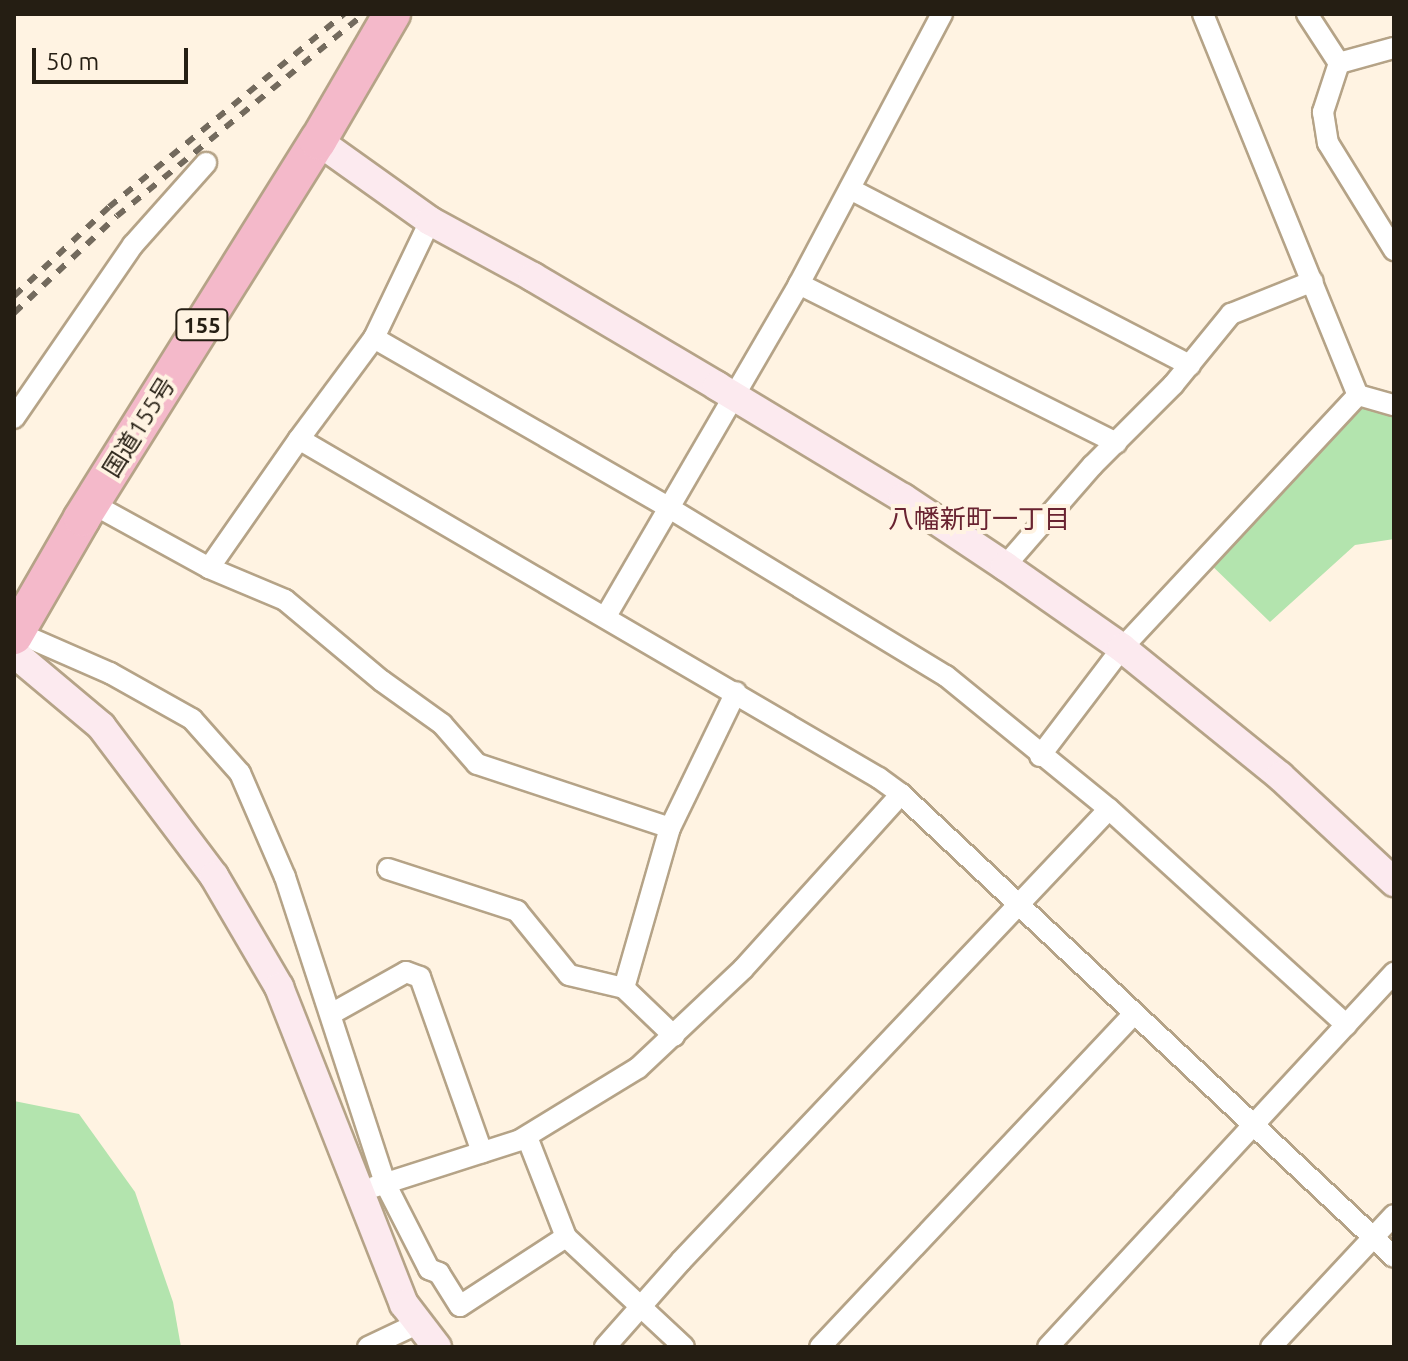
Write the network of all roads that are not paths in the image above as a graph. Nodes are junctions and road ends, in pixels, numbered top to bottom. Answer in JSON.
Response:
{"nodes":[{"id":1,"x":392,"y":14,"type":"edge"},
{"id":2,"x":942,"y":14,"type":"edge"},
{"id":3,"x":1203,"y":14,"type":"edge"},
{"id":4,"x":1307,"y":14,"type":"edge"},
{"id":5,"x":1394,"y":48,"type":"edge"},
{"id":6,"x":1339,"y":63,"type":"junction"},
{"id":7,"x":318,"y":141,"type":"junction"},
{"id":8,"x":206,"y":163,"type":"dead end"},
{"id":9,"x":850,"y":189,"type":"junction"},
{"id":10,"x":430,"y":221,"type":"junction"},
{"id":11,"x":1394,"y":250,"type":"edge"},
{"id":12,"x":1313,"y":281,"type":"junction"},
{"id":13,"x":799,"y":284,"type":"junction"},
{"id":14,"x":374,"y":338,"type":"junction"},
{"id":15,"x":1190,"y":365,"type":"junction"},
{"id":16,"x":1358,"y":395,"type":"junction"},
{"id":17,"x":733,"y":397,"type":"junction"},
{"id":18,"x":1394,"y":405,"type":"edge"},
{"id":19,"x":14,"y":418,"type":"edge"},
{"id":20,"x":299,"y":439,"type":"junction"},
{"id":21,"x":1116,"y":443,"type":"junction"},
{"id":22,"x":91,"y":503,"type":"junction"},
{"id":23,"x":671,"y":509,"type":"junction"},
{"id":24,"x":1005,"y":566,"type":"junction"},
{"id":25,"x":209,"y":568,"type":"junction"},
{"id":26,"x":606,"y":616,"type":"junction"},
{"id":27,"x":15,"y":641,"type":"edge"},
{"id":28,"x":1122,"y":648,"type":"junction"},
{"id":29,"x":736,"y":692,"type":"junction"},
{"id":30,"x":1040,"y":756,"type":"junction"},
{"id":31,"x":901,"y":794,"type":"junction"},
{"id":32,"x":1109,"y":809,"type":"junction"},
{"id":33,"x":670,"y":828,"type":"junction"},
{"id":34,"x":388,"y":869,"type":"dead end"},
{"id":35,"x":1394,"y":882,"type":"edge"},
{"id":36,"x":1017,"y":907,"type":"junction"},
{"id":37,"x":1394,"y":973,"type":"edge"},
{"id":38,"x":624,"y":988,"type":"junction"},
{"id":39,"x":331,"y":1014,"type":"junction"},
{"id":40,"x":1134,"y":1014,"type":"junction"},
{"id":41,"x":1346,"y":1025,"type":"junction"},
{"id":42,"x":674,"y":1036,"type":"junction"},
{"id":43,"x":1254,"y":1127,"type":"junction"},
{"id":44,"x":527,"y":1137,"type":"junction"},
{"id":45,"x":482,"y":1152,"type":"junction"},
{"id":46,"x":373,"y":1187,"type":"junction"},
{"id":47,"x":1394,"y":1215,"type":"edge"},
{"id":48,"x":566,"y":1237,"type":"junction"},
{"id":49,"x":1373,"y":1238,"type":"junction"},
{"id":50,"x":1394,"y":1257,"type":"edge"},
{"id":51,"x":642,"y":1307,"type":"junction"},
{"id":52,"x":419,"y":1323,"type":"junction"},
{"id":53,"x":368,"y":1347,"type":"edge"},
{"id":54,"x":437,"y":1347,"type":"edge"},
{"id":55,"x":605,"y":1347,"type":"edge"},
{"id":56,"x":684,"y":1347,"type":"edge"},
{"id":57,"x":820,"y":1347,"type":"edge"},
{"id":58,"x":1048,"y":1347,"type":"edge"},
{"id":59,"x":1271,"y":1347,"type":"edge"}],
"edges":[{"from":1,"to":7,"type":"highway","name":"国道155号","number":"155"},
{"from":2,"to":9,"type":"street"},
{"from":3,"to":12,"type":"street"},
{"from":4,"to":6,"type":"street"},
{"from":5,"to":6,"type":"street"},
{"from":6,"to":11,"type":"street"},
{"from":7,"to":10,"type":"street"},
{"from":7,"to":22,"type":"highway","name":"国道155号","number":"155"},
{"from":8,"to":19,"type":"street"},
{"from":9,"to":13,"type":"street"},
{"from":9,"to":15,"type":"street"},
{"from":10,"to":14,"type":"street"},
{"from":10,"to":17,"type":"street"},
{"from":12,"to":15,"type":"street"},
{"from":12,"to":16,"type":"street"},
{"from":13,"to":17,"type":"street"},
{"from":13,"to":21,"type":"street"},
{"from":14,"to":20,"type":"street"},
{"from":14,"to":23,"type":"street"},
{"from":15,"to":21,"type":"street"},
{"from":16,"to":18,"type":"street"},
{"from":16,"to":28,"type":"street"},
{"from":17,"to":23,"type":"street"},
{"from":17,"to":24,"type":"street"},
{"from":20,"to":25,"type":"street"},
{"from":20,"to":26,"type":"street"},
{"from":21,"to":24,"type":"street"},
{"from":22,"to":25,"type":"street"},
{"from":22,"to":27,"type":"highway","name":"国道155号","number":"155"},
{"from":23,"to":26,"type":"street"},
{"from":23,"to":30,"type":"street"},
{"from":24,"to":28,"type":"street"},
{"from":25,"to":33,"type":"street"},
{"from":26,"to":29,"type":"street"},
{"from":27,"to":39,"type":"street"},
{"from":27,"to":46,"type":"street"},
{"from":28,"to":30,"type":"street"},
{"from":28,"to":35,"type":"street"},
{"from":29,"to":31,"type":"street"},
{"from":29,"to":33,"type":"street"},
{"from":30,"to":32,"type":"street"},
{"from":31,"to":36,"type":"street"},
{"from":31,"to":42,"type":"street"},
{"from":32,"to":36,"type":"street"},
{"from":32,"to":41,"type":"street"},
{"from":33,"to":38,"type":"street"},
{"from":34,"to":38,"type":"street"},
{"from":36,"to":40,"type":"street"},
{"from":36,"to":51,"type":"street"},
{"from":37,"to":41,"type":"street"},
{"from":38,"to":42,"type":"street"},
{"from":39,"to":45,"type":"street"},
{"from":39,"to":46,"type":"street"},
{"from":40,"to":43,"type":"street"},
{"from":40,"to":57,"type":"street"},
{"from":41,"to":43,"type":"street"},
{"from":42,"to":44,"type":"street"},
{"from":43,"to":49,"type":"street"},
{"from":43,"to":58,"type":"street"},
{"from":44,"to":45,"type":"street"},
{"from":44,"to":48,"type":"street"},
{"from":45,"to":46,"type":"street"},
{"from":46,"to":48,"type":"street"},
{"from":46,"to":52,"type":"street"},
{"from":47,"to":49,"type":"street"},
{"from":48,"to":51,"type":"street"},
{"from":49,"to":50,"type":"street"},
{"from":49,"to":59,"type":"street"},
{"from":51,"to":55,"type":"street"},
{"from":51,"to":56,"type":"street"},
{"from":52,"to":53,"type":"street"},
{"from":52,"to":54,"type":"street"}]}
